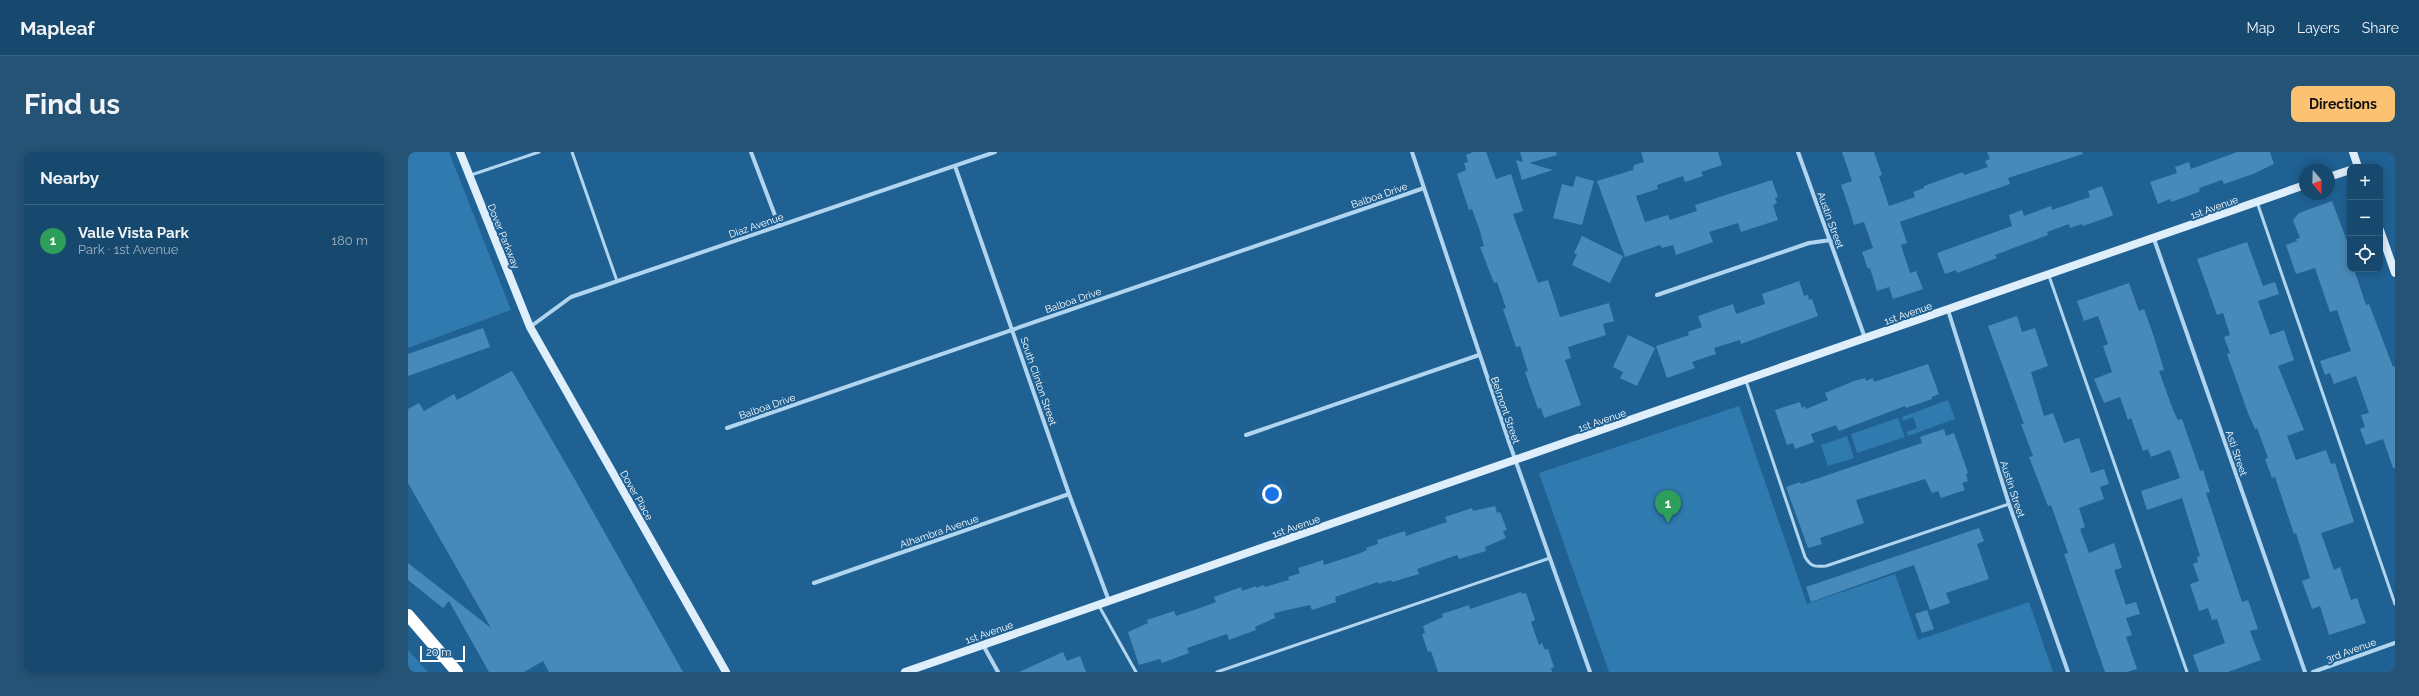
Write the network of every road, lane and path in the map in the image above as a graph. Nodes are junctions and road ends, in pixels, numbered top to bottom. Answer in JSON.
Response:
{"nodes":[{"id":1,"x":460,"y":152,"type":"edge"},
{"id":2,"x":539,"y":152,"type":"edge"},
{"id":3,"x":572,"y":152,"type":"edge"},
{"id":4,"x":751,"y":152,"type":"edge"},
{"id":5,"x":995,"y":152,"type":"edge"},
{"id":6,"x":1412,"y":152,"type":"edge"},
{"id":7,"x":1798,"y":152,"type":"edge"},
{"id":8,"x":2353,"y":152,"type":"edge"},
{"id":9,"x":2357,"y":164,"type":"edge"},
{"id":10,"x":955,"y":166,"type":"junction"},
{"id":11,"x":2347,"y":171,"type":"edge"},
{"id":12,"x":2335,"y":175,"type":"edge"},
{"id":13,"x":470,"y":176,"type":"junction"},
{"id":14,"x":2299,"y":187,"type":"edge"},
{"id":15,"x":1424,"y":188,"type":"junction"},
{"id":16,"x":2257,"y":202,"type":"junction"},
{"id":17,"x":779,"y":226,"type":"junction"},
{"id":18,"x":2382,"y":236,"type":"edge"},
{"id":19,"x":2154,"y":239,"type":"junction"},
{"id":20,"x":1830,"y":240,"type":"junction"},
{"id":21,"x":2395,"y":273,"type":"edge"},
{"id":22,"x":2049,"y":276,"type":"junction"},
{"id":23,"x":617,"y":281,"type":"junction"},
{"id":24,"x":1657,"y":294,"type":"dead end"},
{"id":25,"x":1948,"y":310,"type":"junction"},
{"id":26,"x":530,"y":327,"type":"junction"},
{"id":27,"x":1012,"y":329,"type":"junction"},
{"id":28,"x":1865,"y":338,"type":"junction"},
{"id":29,"x":1479,"y":355,"type":"junction"},
{"id":30,"x":1746,"y":380,"type":"junction"},
{"id":31,"x":727,"y":428,"type":"dead end"},
{"id":32,"x":1246,"y":435,"type":"dead end"},
{"id":33,"x":1515,"y":461,"type":"junction"},
{"id":34,"x":1069,"y":494,"type":"junction"},
{"id":35,"x":2009,"y":504,"type":"junction"},
{"id":36,"x":1550,"y":558,"type":"junction"},
{"id":37,"x":814,"y":583,"type":"dead end"},
{"id":38,"x":1109,"y":601,"type":"junction"},
{"id":39,"x":2395,"y":604,"type":"edge"},
{"id":40,"x":1098,"y":605,"type":"junction"},
{"id":41,"x":408,"y":616,"type":"edge"},
{"id":42,"x":2395,"y":643,"type":"edge"},
{"id":43,"x":983,"y":645,"type":"junction"},
{"id":44,"x":457,"y":672,"type":"edge"},
{"id":45,"x":726,"y":672,"type":"edge"},
{"id":46,"x":905,"y":672,"type":"edge"},
{"id":47,"x":998,"y":672,"type":"edge"},
{"id":48,"x":1136,"y":672,"type":"edge"},
{"id":49,"x":1217,"y":672,"type":"edge"},
{"id":50,"x":1590,"y":672,"type":"edge"},
{"id":51,"x":2068,"y":672,"type":"edge"},
{"id":52,"x":2187,"y":672,"type":"edge"},
{"id":53,"x":2305,"y":672,"type":"edge"},
{"id":54,"x":2313,"y":672,"type":"edge"}],
"edges":[{"from":1,"to":13,"type":"street","name":"Dover Parkway"},
{"from":2,"to":13,"type":"lane"},
{"from":3,"to":23,"type":"lane"},
{"from":4,"to":17,"type":"street"},
{"from":5,"to":10,"type":"street","name":"Diaz Avenue"},
{"from":6,"to":15,"type":"street","name":"Belmont Street"},
{"from":7,"to":20,"type":"street","name":"Austin Street"},
{"from":8,"to":9,"type":"street"},
{"from":10,"to":17,"type":"street","name":"Diaz Avenue"},
{"from":10,"to":27,"type":"street","name":"South Clinton Street"},
{"from":11,"to":12,"type":"street"},
{"from":13,"to":26,"type":"street","name":"Dover Parkway"},
{"from":14,"to":16,"type":"street","name":"1st Avenue"},
{"from":15,"to":27,"type":"street","name":"Balboa Drive"},
{"from":15,"to":29,"type":"street","name":"Belmont Street"},
{"from":16,"to":19,"type":"street","name":"1st Avenue"},
{"from":16,"to":39,"type":"lane"},
{"from":17,"to":23,"type":"street","name":"Diaz Avenue"},
{"from":18,"to":21,"type":"street"},
{"from":19,"to":22,"type":"street","name":"1st Avenue"},
{"from":19,"to":53,"type":"street","name":"Asti Street"},
{"from":20,"to":24,"type":"street"},
{"from":20,"to":28,"type":"street","name":"Austin Street"},
{"from":22,"to":25,"type":"street","name":"1st Avenue"},
{"from":22,"to":52,"type":"lane"},
{"from":23,"to":26,"type":"street","name":"Diaz Avenue"},
{"from":25,"to":28,"type":"street","name":"1st Avenue"},
{"from":25,"to":35,"type":"street","name":"Austin Street"},
{"from":26,"to":45,"type":"street","name":"Dover Place"},
{"from":27,"to":31,"type":"street","name":"Balboa Drive"},
{"from":27,"to":34,"type":"street","name":"South Clinton Street"},
{"from":28,"to":30,"type":"street","name":"1st Avenue"},
{"from":29,"to":32,"type":"street"},
{"from":29,"to":33,"type":"street","name":"Belmont Street"},
{"from":30,"to":33,"type":"street","name":"1st Avenue"},
{"from":30,"to":35,"type":"lane"},
{"from":33,"to":36,"type":"street","name":"Belmont Street"},
{"from":33,"to":38,"type":"street","name":"1st Avenue"},
{"from":34,"to":37,"type":"street","name":"Alhambra Avenue"},
{"from":34,"to":38,"type":"street","name":"South Clinton Street"},
{"from":35,"to":51,"type":"street","name":"Austin Street"},
{"from":36,"to":49,"type":"lane"},
{"from":36,"to":50,"type":"street","name":"Belmont Street"},
{"from":38,"to":40,"type":"street","name":"1st Avenue"},
{"from":40,"to":43,"type":"street","name":"1st Avenue"},
{"from":40,"to":48,"type":"lane"},
{"from":41,"to":44,"type":"highway"},
{"from":42,"to":54,"type":"street","name":"3rd Avenue"},
{"from":43,"to":46,"type":"street","name":"1st Avenue"},
{"from":43,"to":47,"type":"street"}]}
